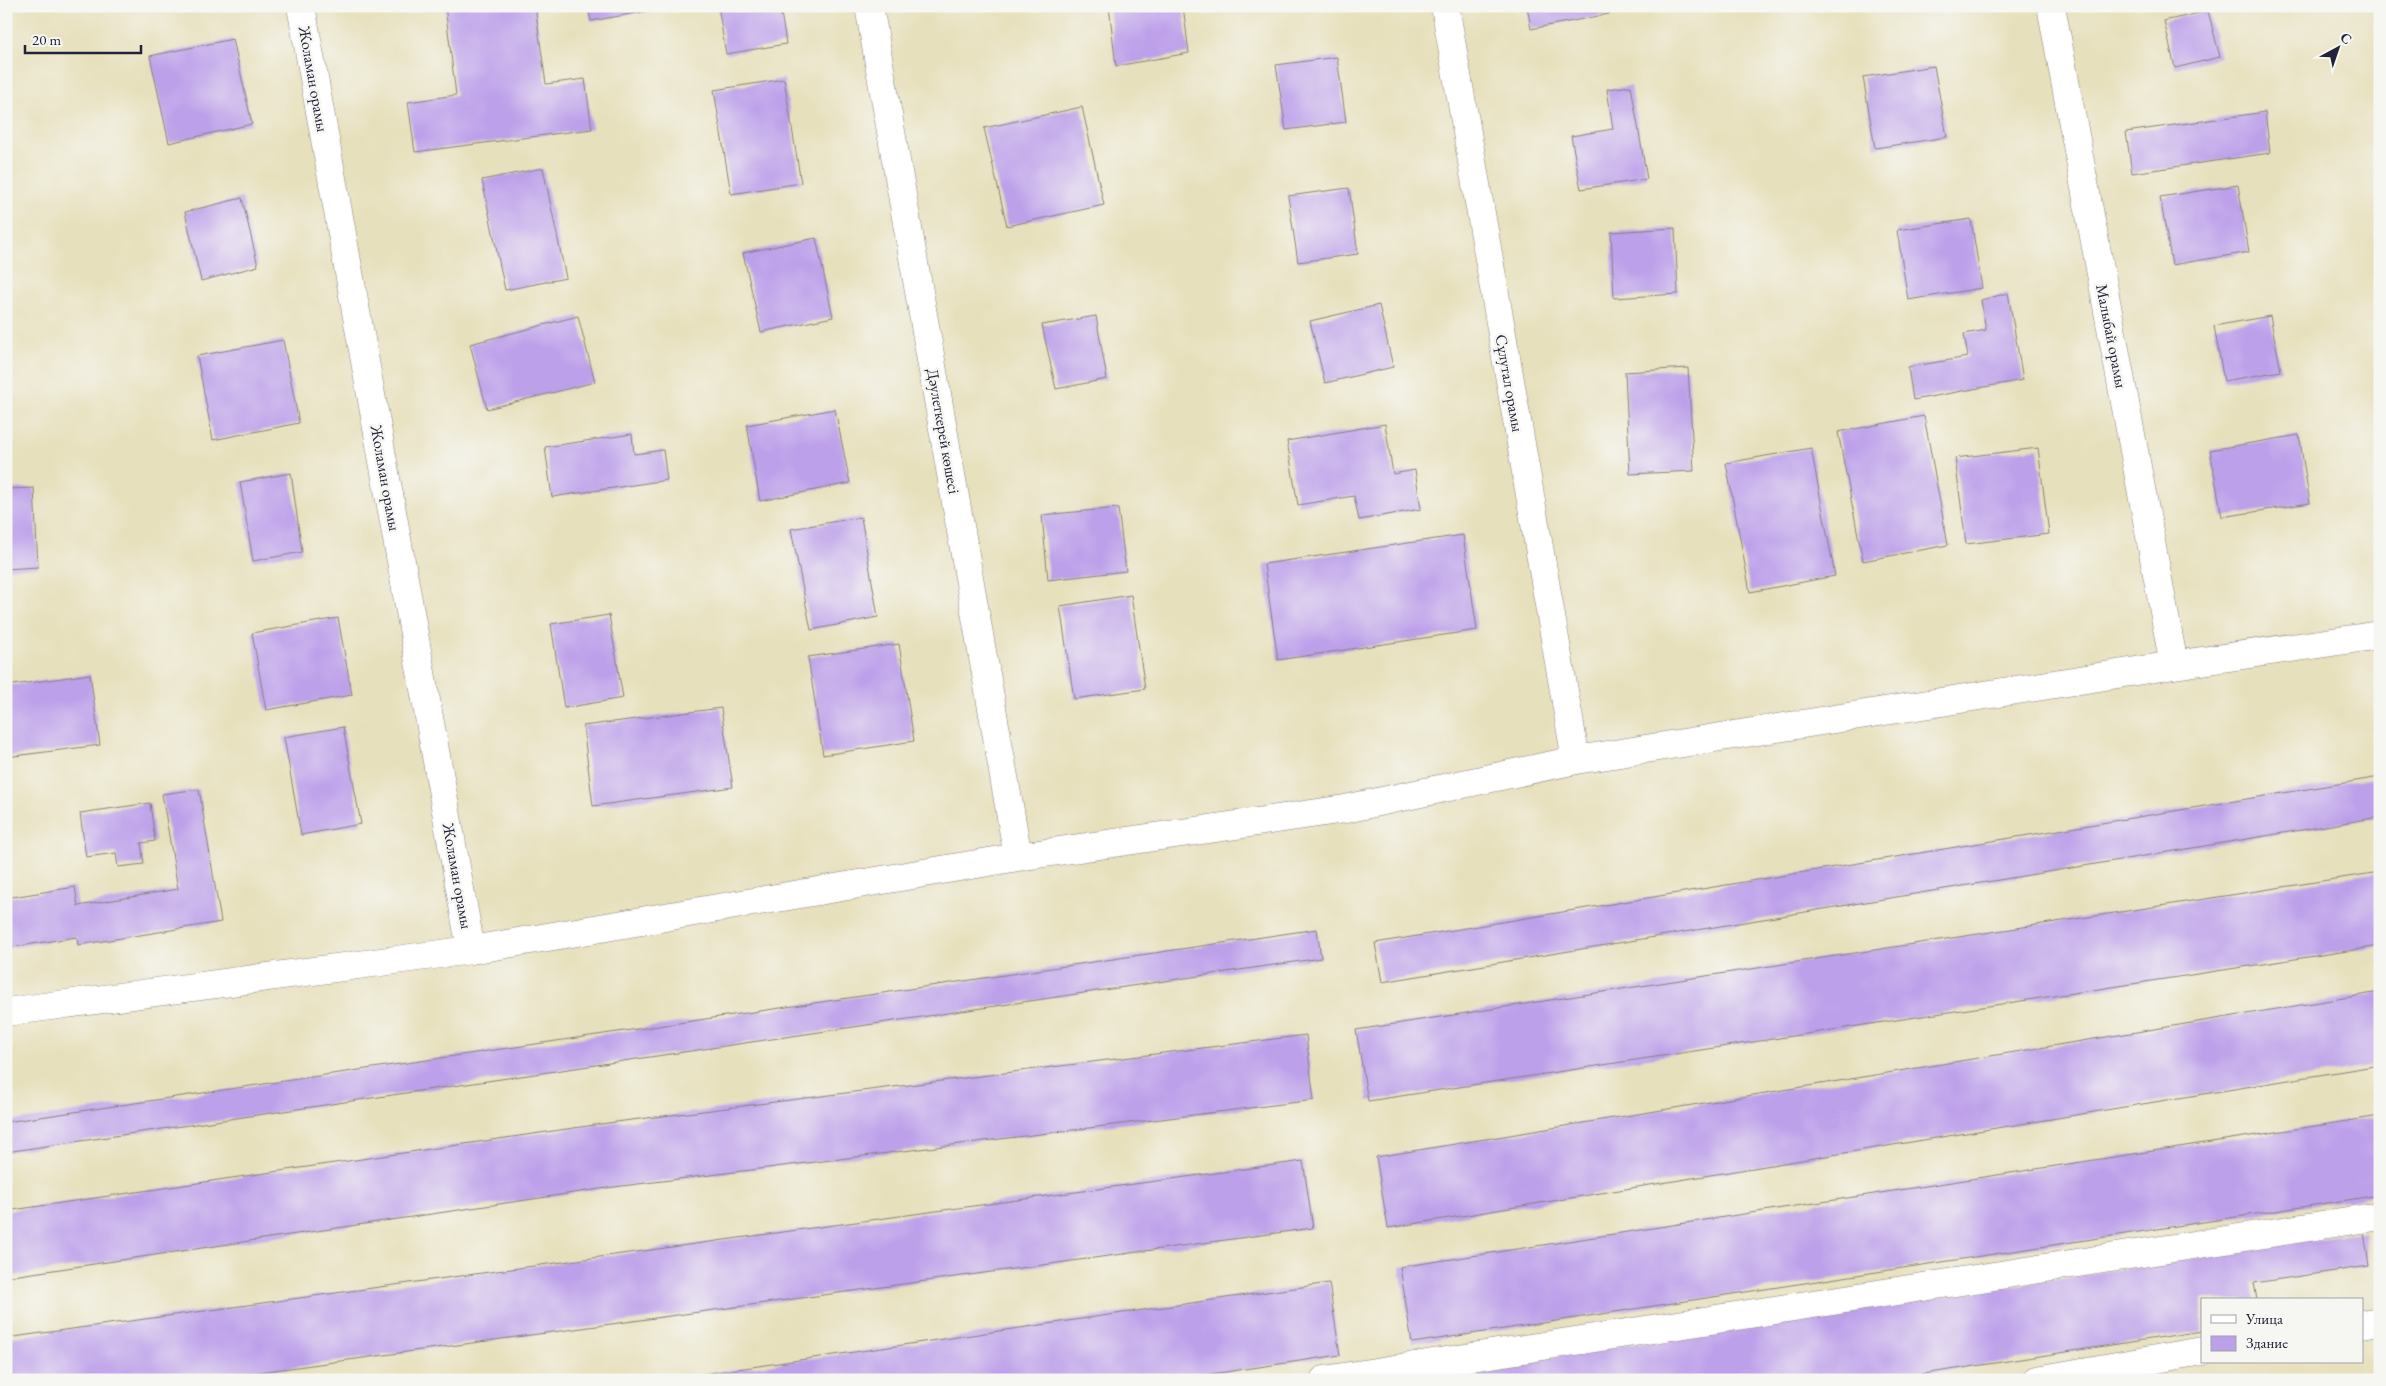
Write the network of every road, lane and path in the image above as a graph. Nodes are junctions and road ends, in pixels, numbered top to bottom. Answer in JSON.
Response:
{"nodes":[{"id":1,"x":301,"y":6,"type":"edge"},
{"id":2,"x":869,"y":6,"type":"edge"},
{"id":3,"x":1445,"y":6,"type":"edge"},
{"id":4,"x":2051,"y":6,"type":"edge"},
{"id":5,"x":2380,"y":635,"type":"edge"},
{"id":6,"x":2174,"y":665,"type":"junction"},
{"id":7,"x":1576,"y":760,"type":"junction"},
{"id":8,"x":1018,"y":857,"type":"junction"},
{"id":9,"x":471,"y":950,"type":"junction"},
{"id":10,"x":6,"y":1012,"type":"edge"},
{"id":11,"x":2380,"y":1216,"type":"edge"},
{"id":12,"x":2380,"y":1321,"type":"edge"},
{"id":13,"x":2364,"y":1324,"type":"edge"},
{"id":14,"x":2201,"y":1352,"type":"edge"},
{"id":15,"x":1324,"y":1380,"type":"edge"},
{"id":16,"x":2037,"y":1380,"type":"edge"}],
"edges":[{"from":1,"to":9,"type":"street","name":"Жоламан орамы"},
{"from":2,"to":8,"type":"street","name":"Дәулеткерей көшесі"},
{"from":3,"to":7,"type":"street","name":"Сұлутал орамы"},
{"from":4,"to":6,"type":"street","name":"Малыбай орамы"},
{"from":5,"to":6,"type":"street"},
{"from":6,"to":7,"type":"street"},
{"from":7,"to":8,"type":"street"},
{"from":8,"to":9,"type":"street"},
{"from":9,"to":10,"type":"street"},
{"from":11,"to":15,"type":"street"},
{"from":12,"to":13,"type":"street"},
{"from":14,"to":16,"type":"street"}]}
